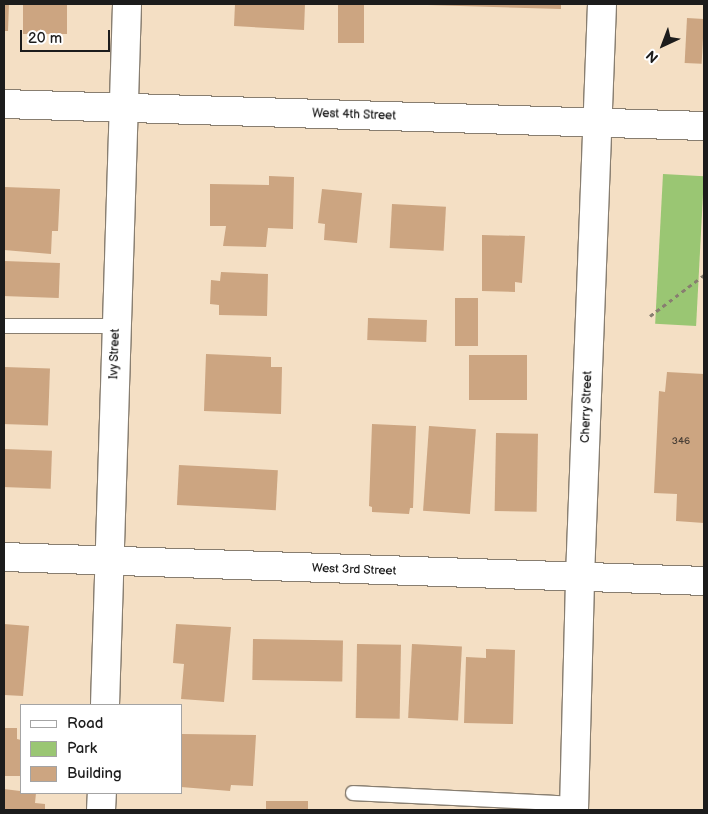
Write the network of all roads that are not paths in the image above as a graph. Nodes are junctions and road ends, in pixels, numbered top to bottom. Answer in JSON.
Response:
{"nodes":[{"id":1,"x":127,"y":4,"type":"edge"},
{"id":2,"x":602,"y":4,"type":"edge"},
{"id":3,"x":4,"y":104,"type":"edge"},
{"id":4,"x":123,"y":108,"type":"junction"},
{"id":5,"x":599,"y":123,"type":"junction"},
{"id":6,"x":704,"y":126,"type":"edge"},
{"id":7,"x":4,"y":326,"type":"edge"},
{"id":8,"x":116,"y":326,"type":"junction"},
{"id":9,"x":4,"y":557,"type":"edge"},
{"id":10,"x":109,"y":561,"type":"junction"},
{"id":11,"x":580,"y":577,"type":"junction"},
{"id":12,"x":704,"y":581,"type":"edge"},
{"id":13,"x":105,"y":704,"type":"edge"},
{"id":14,"x":353,"y":793,"type":"dead end"},
{"id":15,"x":102,"y":794,"type":"edge"},
{"id":16,"x":575,"y":807,"type":"edge"},
{"id":17,"x":102,"y":810,"type":"edge"}],
"edges":[{"from":1,"to":4,"type":"street","name":"Ivy Street"},
{"from":2,"to":5,"type":"street","name":"Cherry Street"},
{"from":3,"to":4,"type":"street","name":"West 4th Street"},
{"from":4,"to":5,"type":"street","name":"West 4th Street"},
{"from":4,"to":8,"type":"street","name":"Ivy Street"},
{"from":5,"to":6,"type":"street","name":"West 4th Street"},
{"from":5,"to":11,"type":"street","name":"Cherry Street"},
{"from":7,"to":8,"type":"lane"},
{"from":8,"to":10,"type":"street","name":"Ivy Street"},
{"from":9,"to":10,"type":"street","name":"West 3rd Street"},
{"from":10,"to":11,"type":"street","name":"West 3rd Street"},
{"from":10,"to":13,"type":"street","name":"Ivy Street"},
{"from":11,"to":12,"type":"street","name":"West 3rd Street"},
{"from":11,"to":16,"type":"street","name":"Cherry Street"},
{"from":14,"to":16,"type":"lane"},
{"from":15,"to":17,"type":"street"}]}
